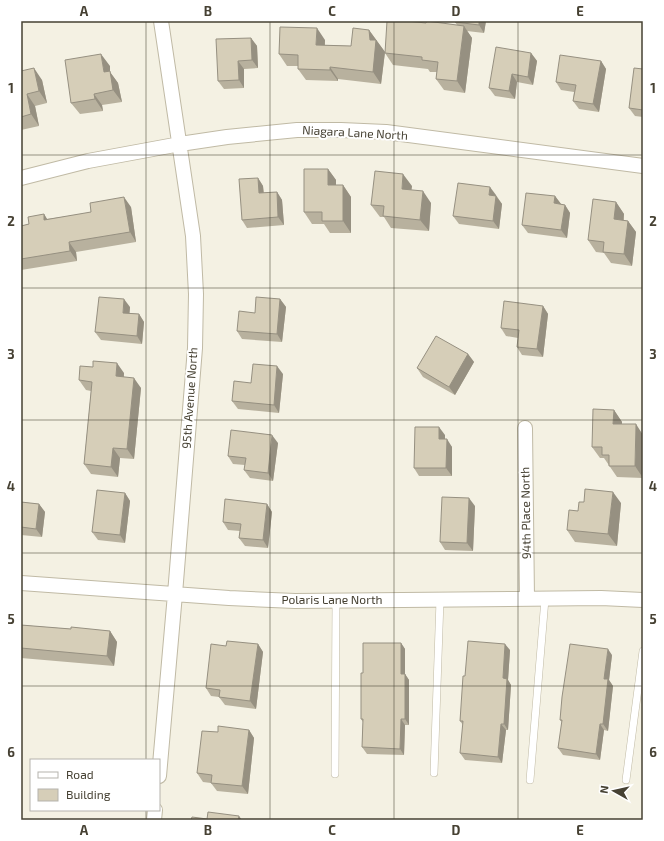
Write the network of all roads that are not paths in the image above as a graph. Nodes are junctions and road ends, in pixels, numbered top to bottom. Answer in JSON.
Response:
{"nodes":[{"id":1,"x":161,"y":21,"type":"edge"},
{"id":2,"x":180,"y":144,"type":"junction"},
{"id":3,"x":643,"y":166,"type":"edge"},
{"id":4,"x":21,"y":178,"type":"edge"},
{"id":5,"x":525,"y":428,"type":"dead end"},
{"id":6,"x":21,"y":583,"type":"edge"},
{"id":7,"x":175,"y":594,"type":"junction"},
{"id":8,"x":527,"y":599,"type":"junction"},
{"id":9,"x":545,"y":599,"type":"junction"},
{"id":10,"x":440,"y":600,"type":"junction"},
{"id":11,"x":643,"y":600,"type":"edge"},
{"id":12,"x":336,"y":601,"type":"junction"},
{"id":13,"x":643,"y":651,"type":"edge"},
{"id":14,"x":160,"y":765,"type":"edge"},
{"id":15,"x":434,"y":773,"type":"dead end"},
{"id":16,"x":335,"y":774,"type":"dead end"},
{"id":17,"x":530,"y":780,"type":"dead end"},
{"id":18,"x":626,"y":780,"type":"dead end"}],
"edges":[{"from":1,"to":2,"type":"street","name":"95th Avenue North"},
{"from":2,"to":3,"type":"street","name":"Niagara Lane North"},
{"from":2,"to":4,"type":"street","name":"Niagara Lane North"},
{"from":2,"to":7,"type":"street","name":"95th Avenue North"},
{"from":5,"to":8,"type":"street","name":"94th Place North"},
{"from":6,"to":7,"type":"street","name":"Polaris Lane North"},
{"from":7,"to":12,"type":"street","name":"Polaris Lane North"},
{"from":7,"to":14,"type":"street","name":"95th Avenue North"},
{"from":8,"to":9,"type":"street","name":"Polaris Lane North"},
{"from":8,"to":10,"type":"street","name":"Polaris Lane North"},
{"from":9,"to":11,"type":"street","name":"Polaris Lane North"},
{"from":9,"to":17,"type":"lane"},
{"from":10,"to":12,"type":"street","name":"Polaris Lane North"},
{"from":10,"to":15,"type":"lane"},
{"from":12,"to":16,"type":"lane"},
{"from":13,"to":18,"type":"lane"}]}
